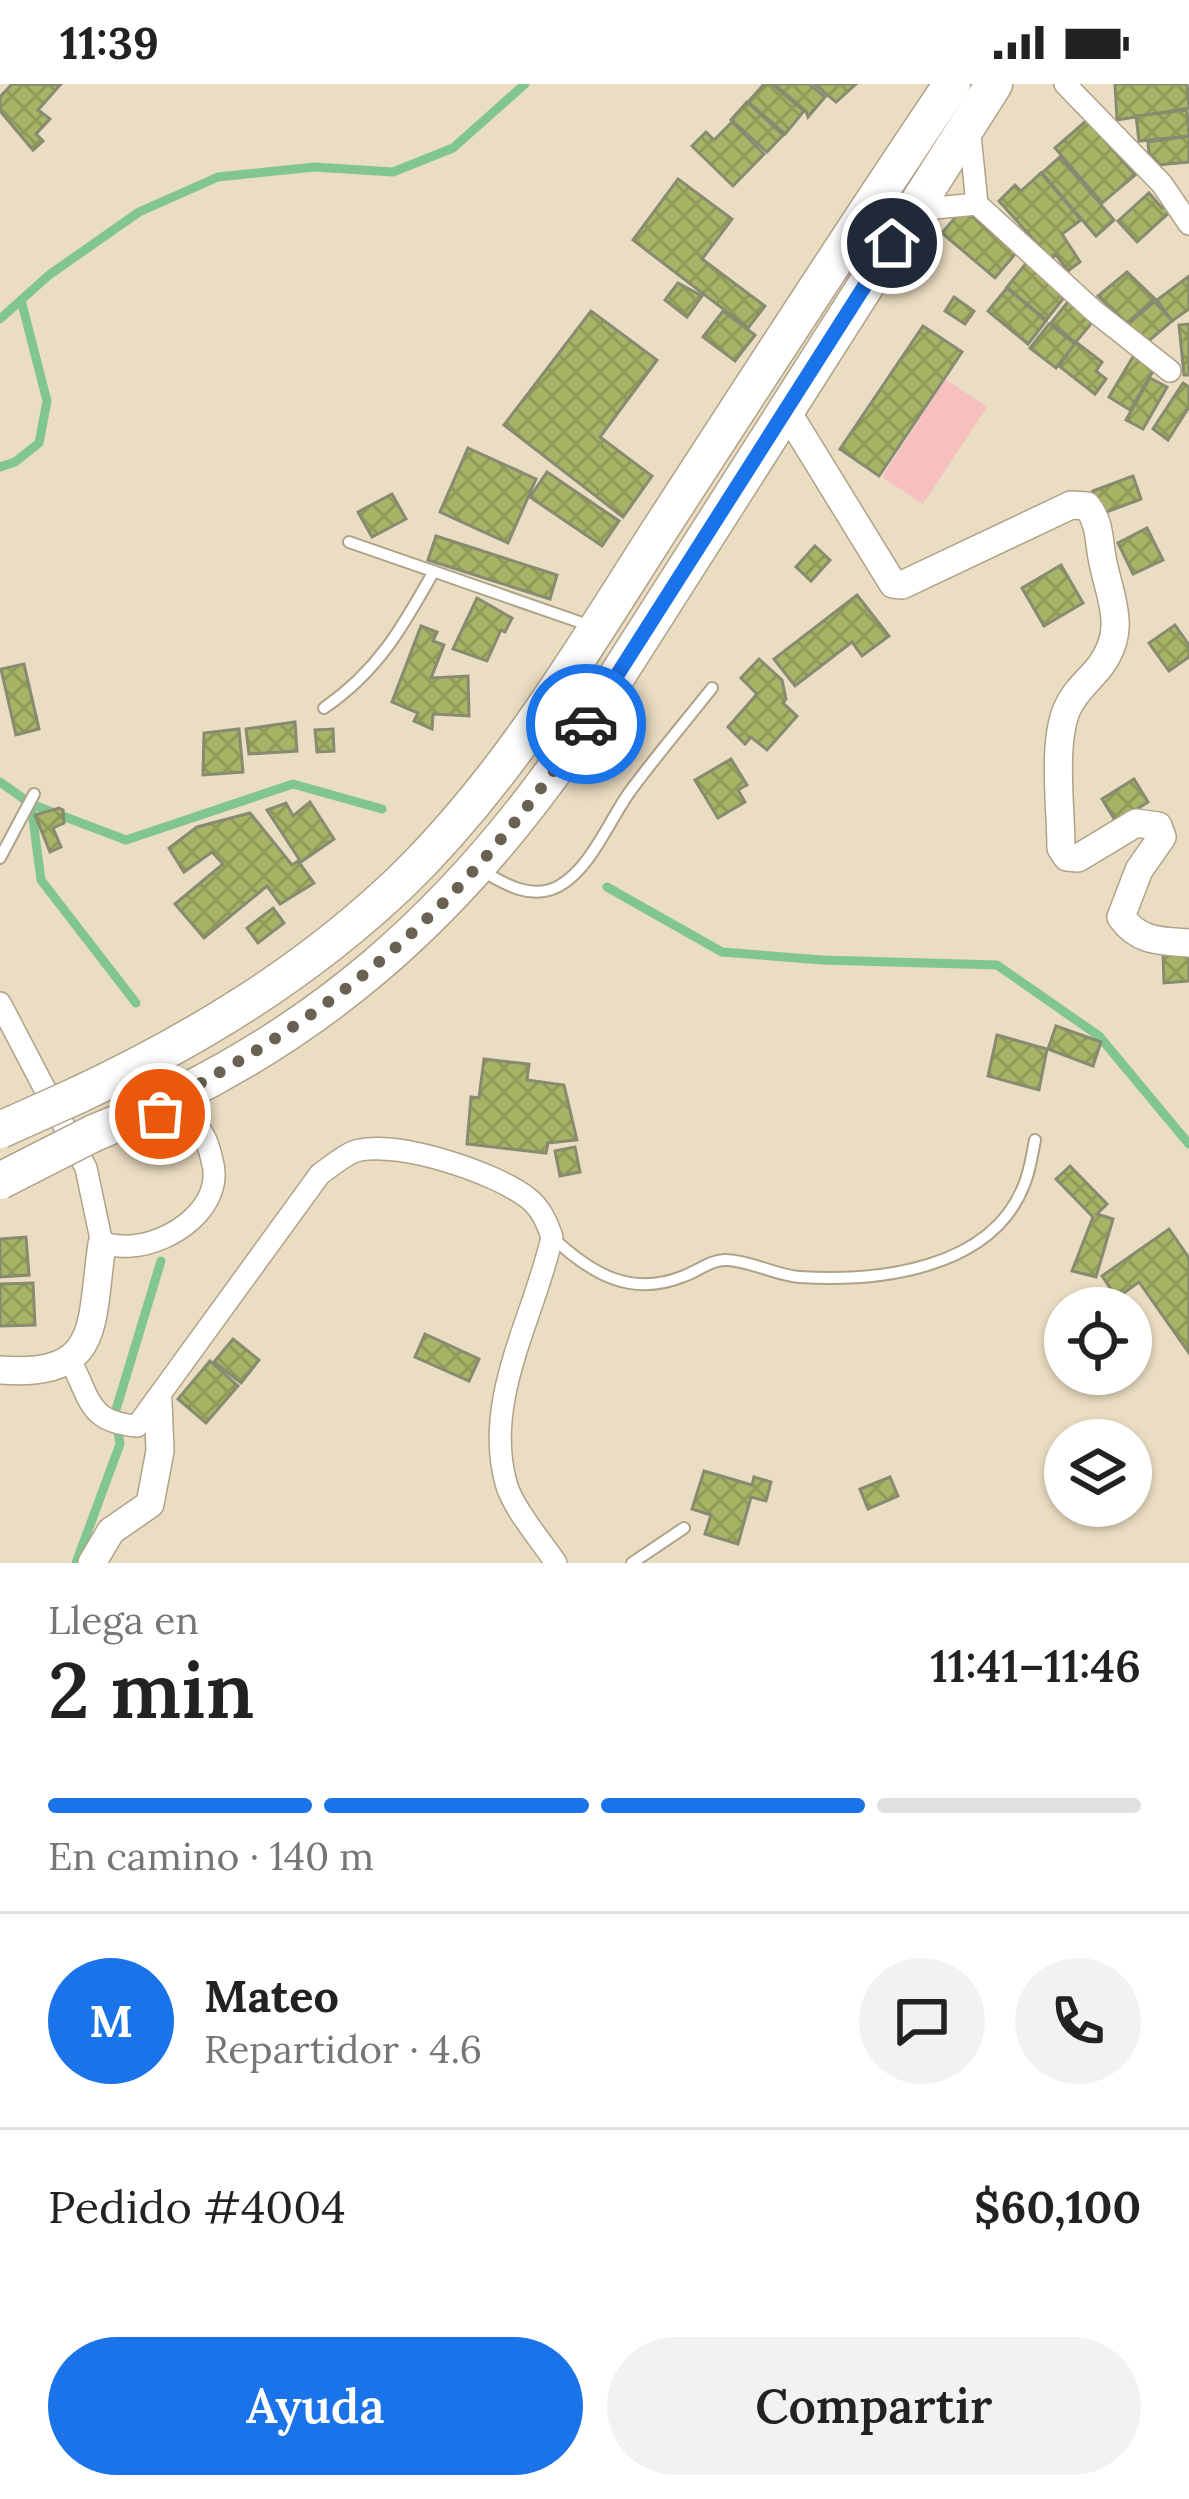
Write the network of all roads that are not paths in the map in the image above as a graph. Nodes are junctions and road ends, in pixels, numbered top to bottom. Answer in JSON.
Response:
{"nodes":[{"id":1,"x":952,"y":84,"type":"edge"},
{"id":2,"x":994,"y":84,"type":"edge"},
{"id":3,"x":1065,"y":84,"type":"edge"},
{"id":4,"x":969,"y":124,"type":"junction"},
{"id":5,"x":976,"y":204,"type":"junction"},
{"id":6,"x":914,"y":210,"type":"junction"},
{"id":7,"x":1189,"y":224,"type":"edge"},
{"id":8,"x":1170,"y":371,"type":"dead end"},
{"id":9,"x":786,"y":410,"type":"junction"},
{"id":10,"x":350,"y":542,"type":"dead end"},
{"id":11,"x":434,"y":572,"type":"junction"},
{"id":12,"x":597,"y":628,"type":"junction"},
{"id":13,"x":712,"y":688,"type":"dead end"},
{"id":14,"x":324,"y":708,"type":"dead end"},
{"id":15,"x":34,"y":794,"type":"dead end"},
{"id":16,"x":0,"y":858,"type":"edge"},
{"id":17,"x":478,"y":868,"type":"junction"},
{"id":18,"x":1189,"y":943,"type":"edge"},
{"id":19,"x":0,"y":1004,"type":"edge"},
{"id":20,"x":152,"y":1109,"type":"junction"},
{"id":21,"x":0,"y":1130,"type":"edge"},
{"id":22,"x":1035,"y":1140,"type":"dead end"},
{"id":23,"x":0,"y":1180,"type":"edge"},
{"id":24,"x":552,"y":1237,"type":"junction"},
{"id":25,"x":102,"y":1244,"type":"junction"},
{"id":26,"x":71,"y":1362,"type":"junction"},
{"id":27,"x":0,"y":1370,"type":"edge"},
{"id":28,"x":158,"y":1402,"type":"junction"},
{"id":29,"x":684,"y":1528,"type":"dead end"},
{"id":30,"x":92,"y":1563,"type":"edge"},
{"id":31,"x":556,"y":1563,"type":"edge"},
{"id":32,"x":632,"y":1563,"type":"edge"}],
"edges":[{"from":1,"to":12,"type":"highway"},
{"from":2,"to":4,"type":"highway"},
{"from":3,"to":7,"type":"street"},
{"from":4,"to":5,"type":"street"},
{"from":4,"to":6,"type":"highway"},
{"from":5,"to":6,"type":"street"},
{"from":5,"to":8,"type":"street"},
{"from":6,"to":9,"type":"highway"},
{"from":9,"to":17,"type":"highway"},
{"from":9,"to":18,"type":"street"},
{"from":10,"to":11,"type":"lane"},
{"from":11,"to":12,"type":"lane"},
{"from":11,"to":14,"type":"lane"},
{"from":12,"to":21,"type":"highway","bridge":true},
{"from":13,"to":17,"type":"lane"},
{"from":15,"to":16,"type":"lane"},
{"from":17,"to":20,"type":"highway"},
{"from":19,"to":25,"type":"street"},
{"from":20,"to":23,"type":"highway","bridge":true},
{"from":20,"to":25,"type":"street"},
{"from":22,"to":24,"type":"lane"},
{"from":24,"to":28,"type":"street"},
{"from":24,"to":31,"type":"street"},
{"from":25,"to":26,"type":"street"},
{"from":26,"to":27,"type":"street"},
{"from":26,"to":28,"type":"street"},
{"from":28,"to":30,"type":"street"},
{"from":29,"to":32,"type":"lane"}]}
